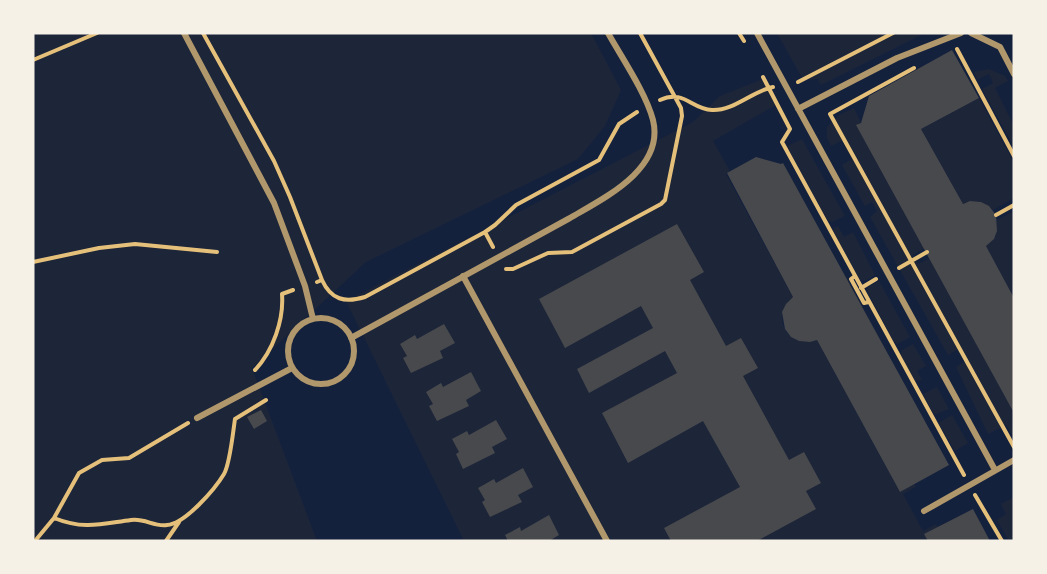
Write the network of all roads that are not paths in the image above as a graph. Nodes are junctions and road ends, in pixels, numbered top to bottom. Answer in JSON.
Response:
{"nodes":[{"id":1,"x":184,"y":33,"type":"edge"},
{"id":2,"x":608,"y":33,"type":"edge"},
{"id":3,"x":757,"y":33,"type":"edge"},
{"id":4,"x":961,"y":33,"type":"edge"},
{"id":5,"x":971,"y":33,"type":"edge"},
{"id":6,"x":1014,"y":74,"type":"edge"},
{"id":7,"x":798,"y":109,"type":"junction"},
{"id":8,"x":463,"y":276,"type":"junction"},
{"id":9,"x":313,"y":319,"type":"junction"},
{"id":10,"x":351,"y":338,"type":"junction"},
{"id":11,"x":292,"y":368,"type":"junction"},
{"id":12,"x":197,"y":418,"type":"road end"},
{"id":13,"x":1014,"y":460,"type":"edge"},
{"id":14,"x":995,"y":470,"type":"junction"},
{"id":15,"x":924,"y":511,"type":"dead end"},
{"id":16,"x":607,"y":541,"type":"edge"}],
"edges":[{"from":1,"to":9,"type":"street"},
{"from":2,"to":8,"type":"street"},
{"from":3,"to":7,"type":"street"},
{"from":4,"to":7,"type":"street"},
{"from":5,"to":6,"type":"street"},
{"from":7,"to":14,"type":"street"},
{"from":8,"to":10,"type":"street"},
{"from":8,"to":16,"type":"street"},
{"from":9,"to":10,"type":"street"},
{"from":9,"to":11,"type":"street"},
{"from":10,"to":11,"type":"street"},
{"from":11,"to":12,"type":"street"},
{"from":13,"to":14,"type":"street"},
{"from":14,"to":15,"type":"street"}]}
